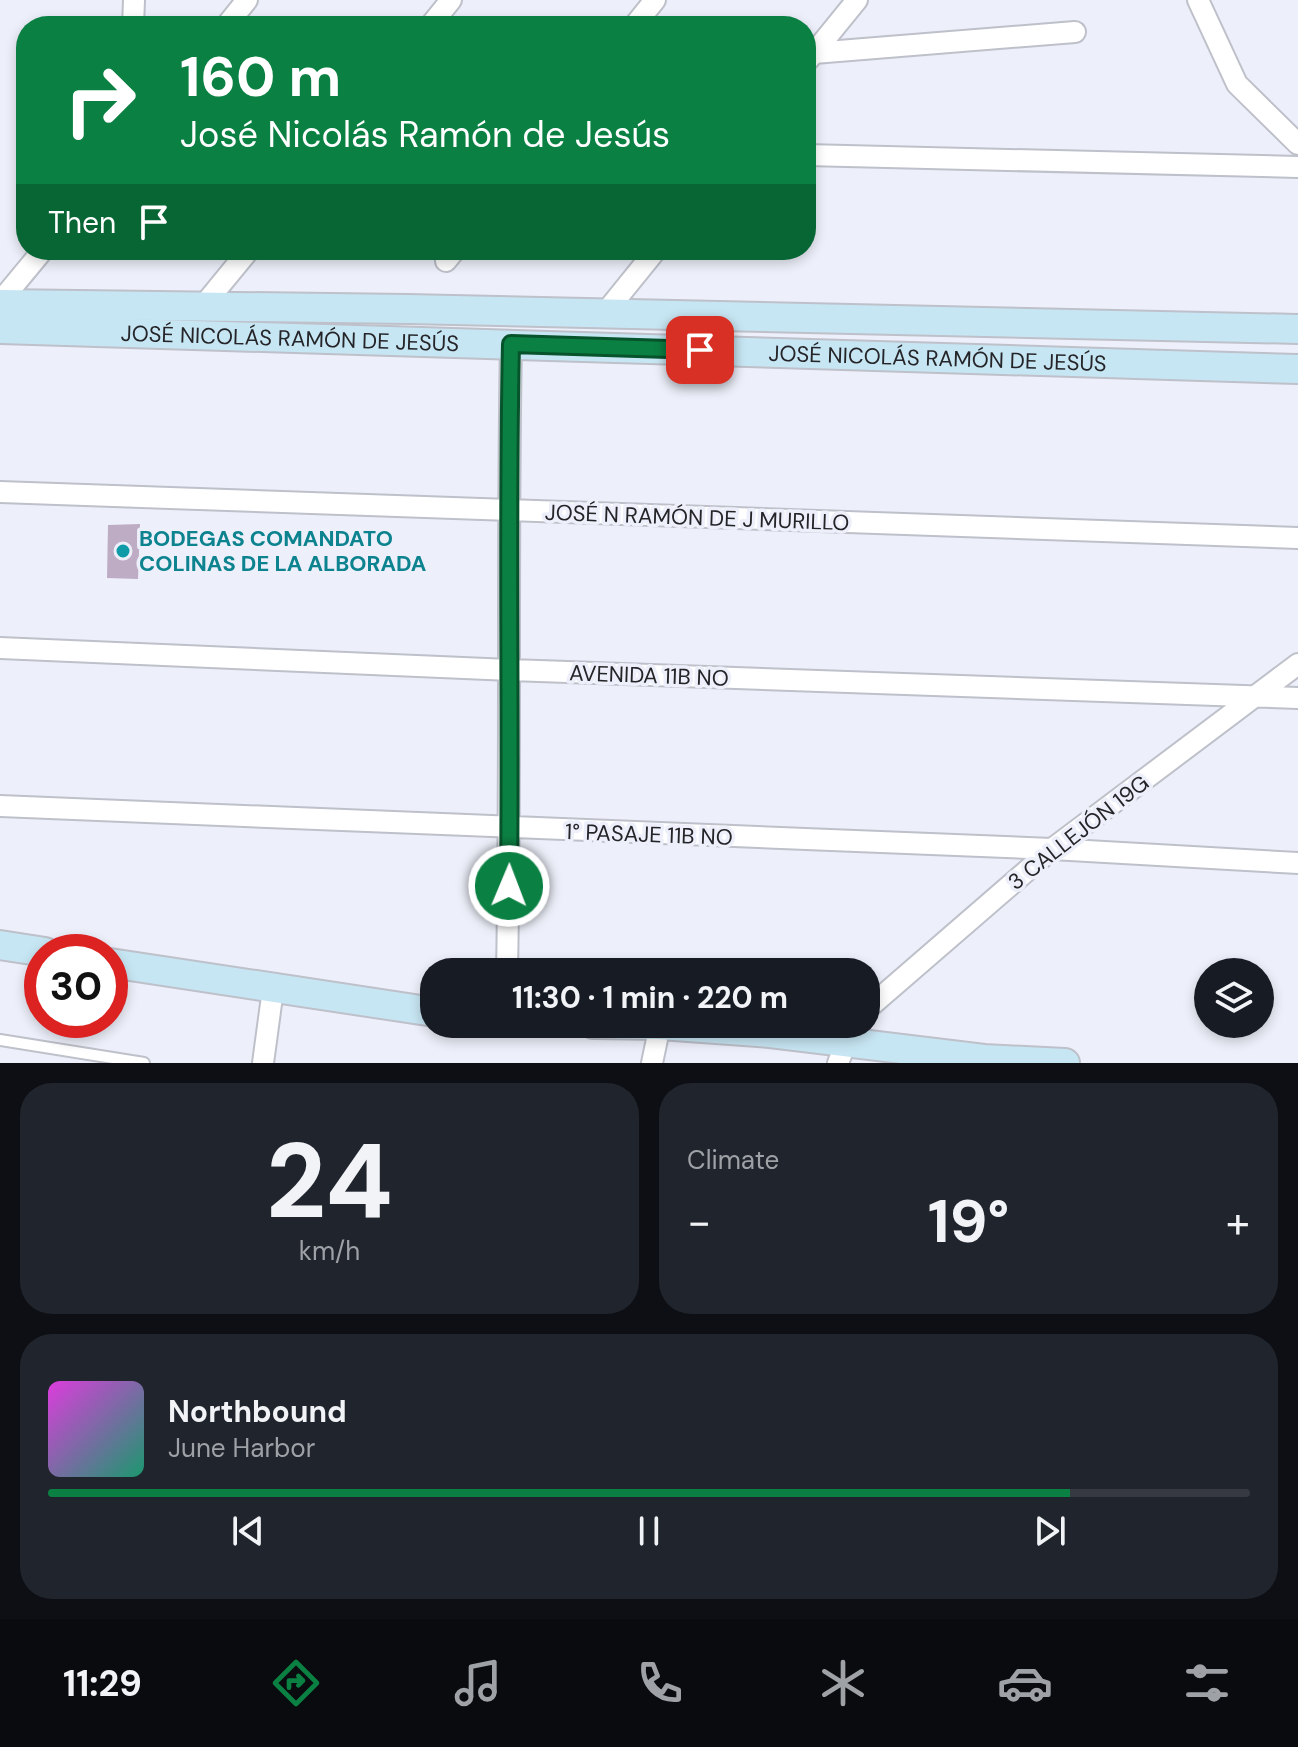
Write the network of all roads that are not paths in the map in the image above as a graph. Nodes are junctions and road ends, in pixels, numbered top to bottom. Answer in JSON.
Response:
{"nodes":[{"id":1,"x":247,"y":0,"type":"edge"},
{"id":2,"x":451,"y":0,"type":"edge"},
{"id":3,"x":655,"y":0,"type":"edge"},
{"id":4,"x":857,"y":0,"type":"edge"},
{"id":5,"x":1198,"y":0,"type":"edge"},
{"id":6,"x":234,"y":16,"type":"edge"},
{"id":7,"x":438,"y":16,"type":"edge"},
{"id":8,"x":642,"y":16,"type":"edge"},
{"id":9,"x":1075,"y":32,"type":"dead end"},
{"id":10,"x":816,"y":51,"type":"edge"},
{"id":11,"x":816,"y":57,"type":"edge"},
{"id":12,"x":1298,"y":144,"type":"edge"},
{"id":13,"x":816,"y":155,"type":"edge"},
{"id":14,"x":1298,"y":167,"type":"edge"},
{"id":15,"x":35,"y":260,"type":"edge"},
{"id":16,"x":241,"y":260,"type":"edge"},
{"id":17,"x":648,"y":260,"type":"edge"},
{"id":18,"x":0,"y":303,"type":"edge"},
{"id":19,"x":203,"y":306,"type":"junction"},
{"id":20,"x":605,"y":313,"type":"junction"},
{"id":21,"x":0,"y":329,"type":"edge"},
{"id":22,"x":1298,"y":329,"type":"edge"},
{"id":23,"x":511,"y":344,"type":"junction"},
{"id":24,"x":1298,"y":369,"type":"edge"},
{"id":25,"x":0,"y":492,"type":"edge"},
{"id":26,"x":508,"y":511,"type":"junction"},
{"id":27,"x":1298,"y":538,"type":"edge"},
{"id":28,"x":0,"y":648,"type":"edge"},
{"id":29,"x":1298,"y":664,"type":"edge"},
{"id":30,"x":511,"y":670,"type":"junction"},
{"id":31,"x":1256,"y":696,"type":"junction"},
{"id":32,"x":1298,"y":698,"type":"edge"},
{"id":33,"x":0,"y":806,"type":"edge"},
{"id":34,"x":510,"y":828,"type":"junction"},
{"id":35,"x":1052,"y":849,"type":"junction"},
{"id":36,"x":1298,"y":863,"type":"edge"},
{"id":37,"x":0,"y":945,"type":"edge"},
{"id":38,"x":24,"y":949,"type":"edge"},
{"id":39,"x":507,"y":958,"type":"edge"},
{"id":40,"x":128,"y":966,"type":"edge"},
{"id":41,"x":273,"y":989,"type":"junction"},
{"id":42,"x":880,"y":998,"type":"edge"},
{"id":43,"x":420,"y":1010,"type":"edge"},
{"id":44,"x":657,"y":1038,"type":"edge"},
{"id":45,"x":801,"y":1038,"type":"edge"},
{"id":46,"x":0,"y":1040,"type":"edge"},
{"id":47,"x":845,"y":1042,"type":"edge"},
{"id":48,"x":984,"y":1061,"type":"edge"},
{"id":49,"x":144,"y":1063,"type":"edge"},
{"id":50,"x":263,"y":1063,"type":"edge"},
{"id":51,"x":652,"y":1063,"type":"edge"},
{"id":52,"x":1065,"y":1063,"type":"edge"}],
"edges":[{"from":1,"to":6,"type":"street"},
{"from":2,"to":7,"type":"street"},
{"from":3,"to":8,"type":"street"},
{"from":4,"to":10,"type":"street"},
{"from":5,"to":12,"type":"street"},
{"from":9,"to":11,"type":"street"},
{"from":13,"to":14,"type":"street"},
{"from":15,"to":18,"type":"street"},
{"from":16,"to":19,"type":"street"},
{"from":17,"to":20,"type":"street"},
{"from":18,"to":19,"type":"street","name":"JOSÉ NICOLÁS RAMÓN DE JESÚS"},
{"from":19,"to":20,"type":"street","name":"JOSÉ NICOLÁS RAMÓN DE JESÚS"},
{"from":20,"to":22,"type":"street","name":"JOSÉ NICOLÁS RAMÓN DE JESÚS"},
{"from":21,"to":23,"type":"street","name":"JOSÉ NICOLÁS RAMÓN DE JESÚS"},
{"from":23,"to":24,"type":"street","name":"JOSÉ NICOLÁS RAMÓN DE JESÚS"},
{"from":23,"to":26,"type":"street"},
{"from":25,"to":26,"type":"street","name":"JOSÉ N RAMÓN DE J MURILLO"},
{"from":26,"to":27,"type":"street","name":"JOSÉ N RAMÓN DE J MURILLO"},
{"from":26,"to":30,"type":"street"},
{"from":28,"to":30,"type":"street","name":"AVENIDA 11B NO"},
{"from":29,"to":31,"type":"street","name":"3 CALLEJÓN 19G"},
{"from":30,"to":31,"type":"street","name":"AVENIDA 11B NO"},
{"from":30,"to":34,"type":"street"},
{"from":31,"to":32,"type":"street","name":"AVENIDA 11B NO"},
{"from":31,"to":35,"type":"street","name":"3 CALLEJÓN 19G"},
{"from":33,"to":34,"type":"street","name":"1° PASAJE 11B NO"},
{"from":34,"to":35,"type":"street","name":"1° PASAJE 11B NO"},
{"from":34,"to":39,"type":"street"},
{"from":35,"to":36,"type":"street","name":"1° PASAJE 11B NO"},
{"from":35,"to":42,"type":"street","name":"3 CALLEJÓN 19G"},
{"from":37,"to":38,"type":"street"},
{"from":40,"to":41,"type":"street"},
{"from":41,"to":43,"type":"street"},
{"from":41,"to":50,"type":"street"},
{"from":44,"to":51,"type":"street"},
{"from":45,"to":47,"type":"street"},
{"from":46,"to":49,"type":"lane"},
{"from":47,"to":48,"type":"street"},
{"from":48,"to":52,"type":"street"}]}
